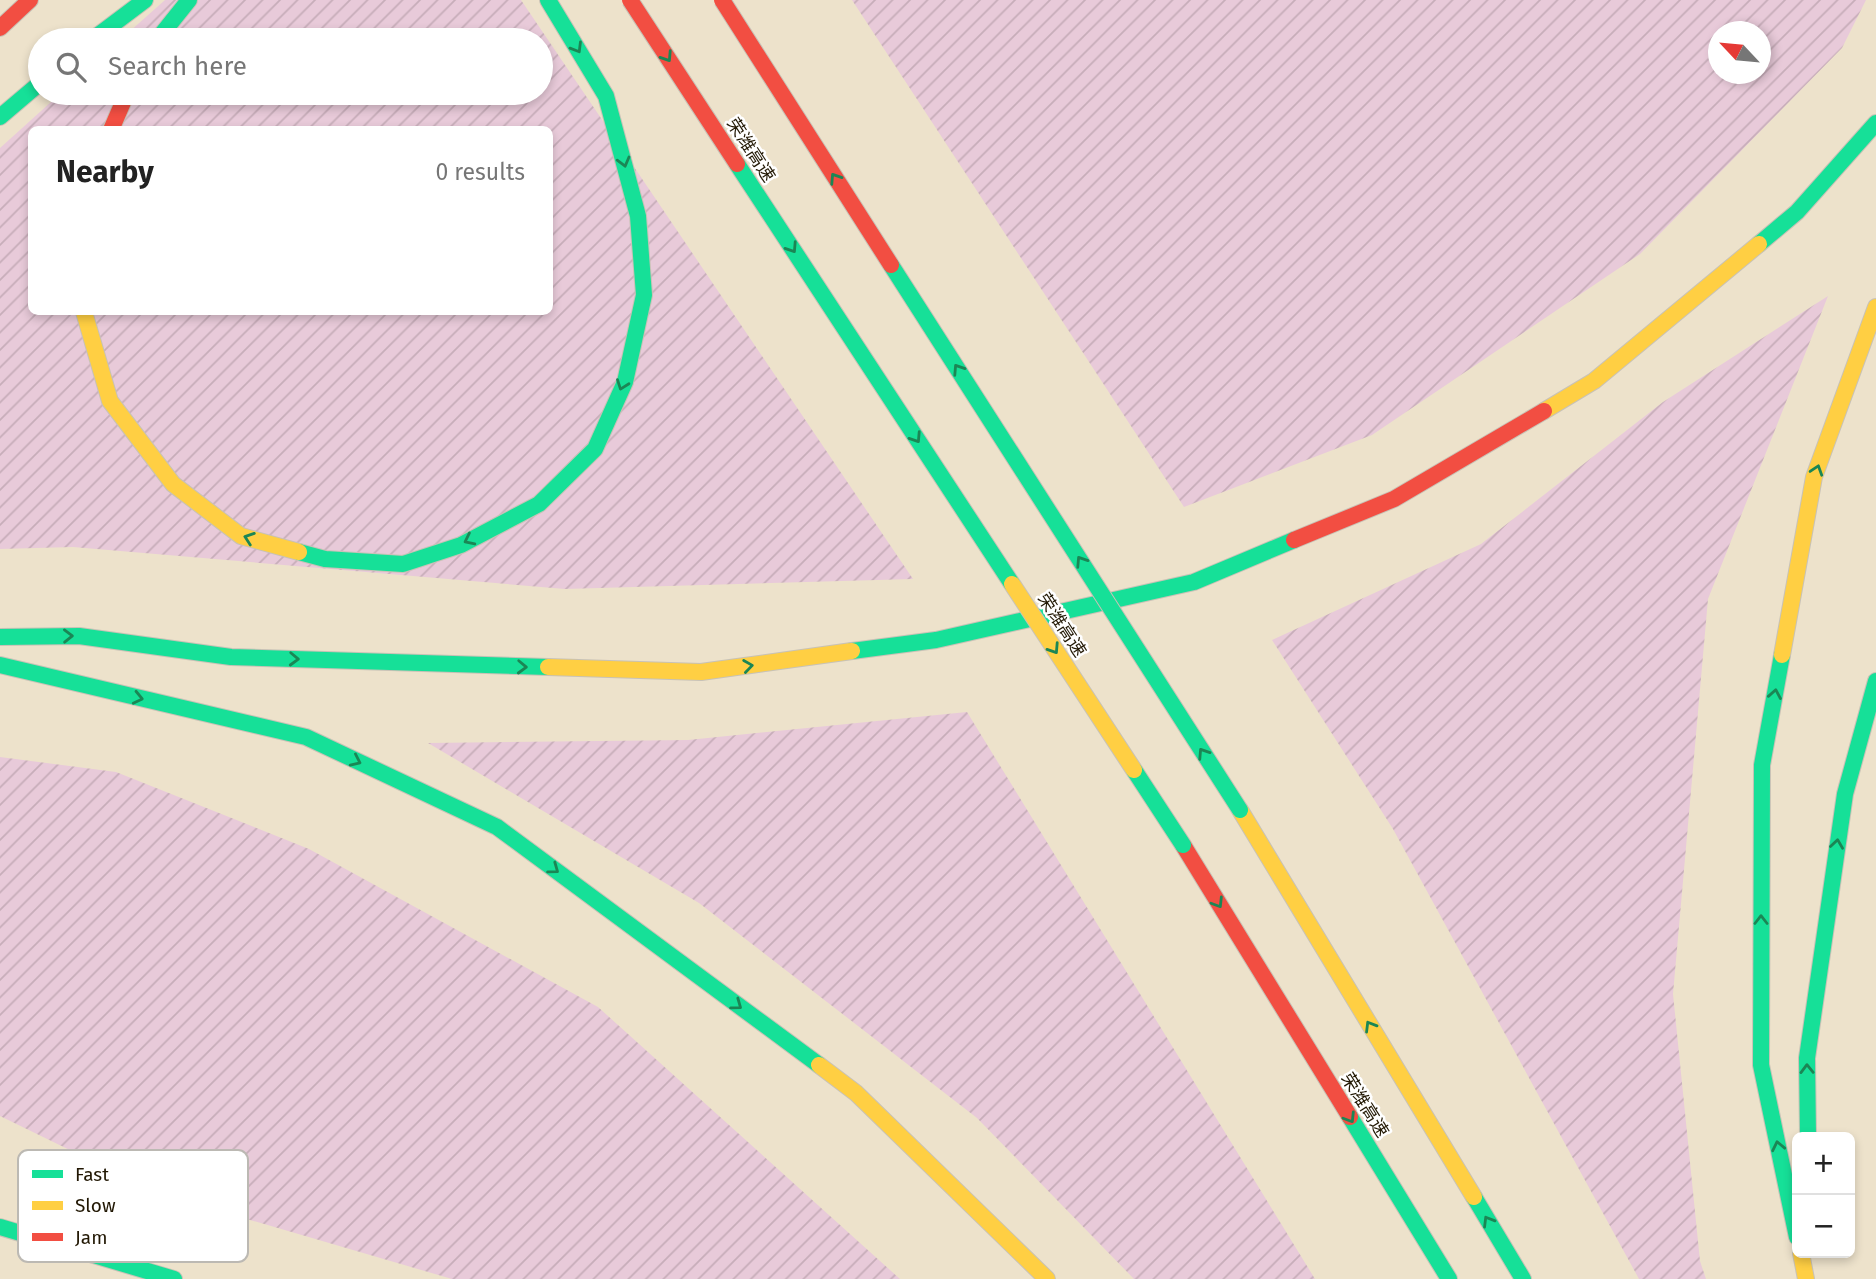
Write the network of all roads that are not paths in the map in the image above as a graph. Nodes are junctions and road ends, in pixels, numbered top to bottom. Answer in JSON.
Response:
{"nodes":[{"id":1,"x":30,"y":0,"type":"edge"},
{"id":2,"x":145,"y":0,"type":"edge"},
{"id":3,"x":189,"y":0,"type":"edge"},
{"id":4,"x":548,"y":0,"type":"edge"},
{"id":5,"x":630,"y":0,"type":"edge"},
{"id":6,"x":722,"y":0,"type":"edge"},
{"id":7,"x":0,"y":28,"type":"edge"},
{"id":8,"x":108,"y":28,"type":"edge"},
{"id":9,"x":167,"y":28,"type":"edge"},
{"id":10,"x":28,"y":93,"type":"edge"},
{"id":11,"x":121,"y":105,"type":"edge"},
{"id":12,"x":0,"y":117,"type":"edge"},
{"id":13,"x":1876,"y":123,"type":"edge"},
{"id":14,"x":112,"y":126,"type":"edge"},
{"id":15,"x":1876,"y":307,"type":"edge"},
{"id":16,"x":85,"y":315,"type":"edge"},
{"id":17,"x":0,"y":637,"type":"edge"},
{"id":18,"x":0,"y":665,"type":"edge"},
{"id":19,"x":1876,"y":681,"type":"edge"},
{"id":20,"x":1808,"y":1132,"type":"edge"},
{"id":21,"x":1792,"y":1213,"type":"edge"},
{"id":22,"x":0,"y":1227,"type":"edge"},
{"id":23,"x":18,"y":1232,"type":"edge"},
{"id":24,"x":1803,"y":1258,"type":"edge"},
{"id":25,"x":1811,"y":1258,"type":"edge"},
{"id":26,"x":117,"y":1262,"type":"edge"},
{"id":27,"x":174,"y":1279,"type":"edge"},
{"id":28,"x":1047,"y":1279,"type":"edge"},
{"id":29,"x":1449,"y":1279,"type":"edge"},
{"id":30,"x":1523,"y":1279,"type":"edge"},
{"id":31,"x":1809,"y":1279,"type":"edge"}],
"edges":[{"from":1,"to":7,"type":"highway"},
{"from":2,"to":8,"type":"highway"},
{"from":3,"to":9,"type":"highway"},
{"from":4,"to":16,"type":"highway","one_way":true},
{"from":5,"to":29,"type":"highway","name":"荣潍高速","one_way":true,"bridge":true},
{"from":30,"to":6,"type":"highway","one_way":true,"bridge":true},
{"from":10,"to":12,"type":"highway"},
{"from":11,"to":14,"type":"highway"},
{"from":17,"to":13,"type":"highway","one_way":true},
{"from":21,"to":15,"type":"highway","one_way":true},
{"from":18,"to":28,"type":"highway","one_way":true},
{"from":20,"to":19,"type":"highway","one_way":true},
{"from":22,"to":23,"type":"highway"},
{"from":24,"to":31,"type":"highway"},
{"from":25,"to":31,"type":"highway"},
{"from":26,"to":27,"type":"highway"}]}
